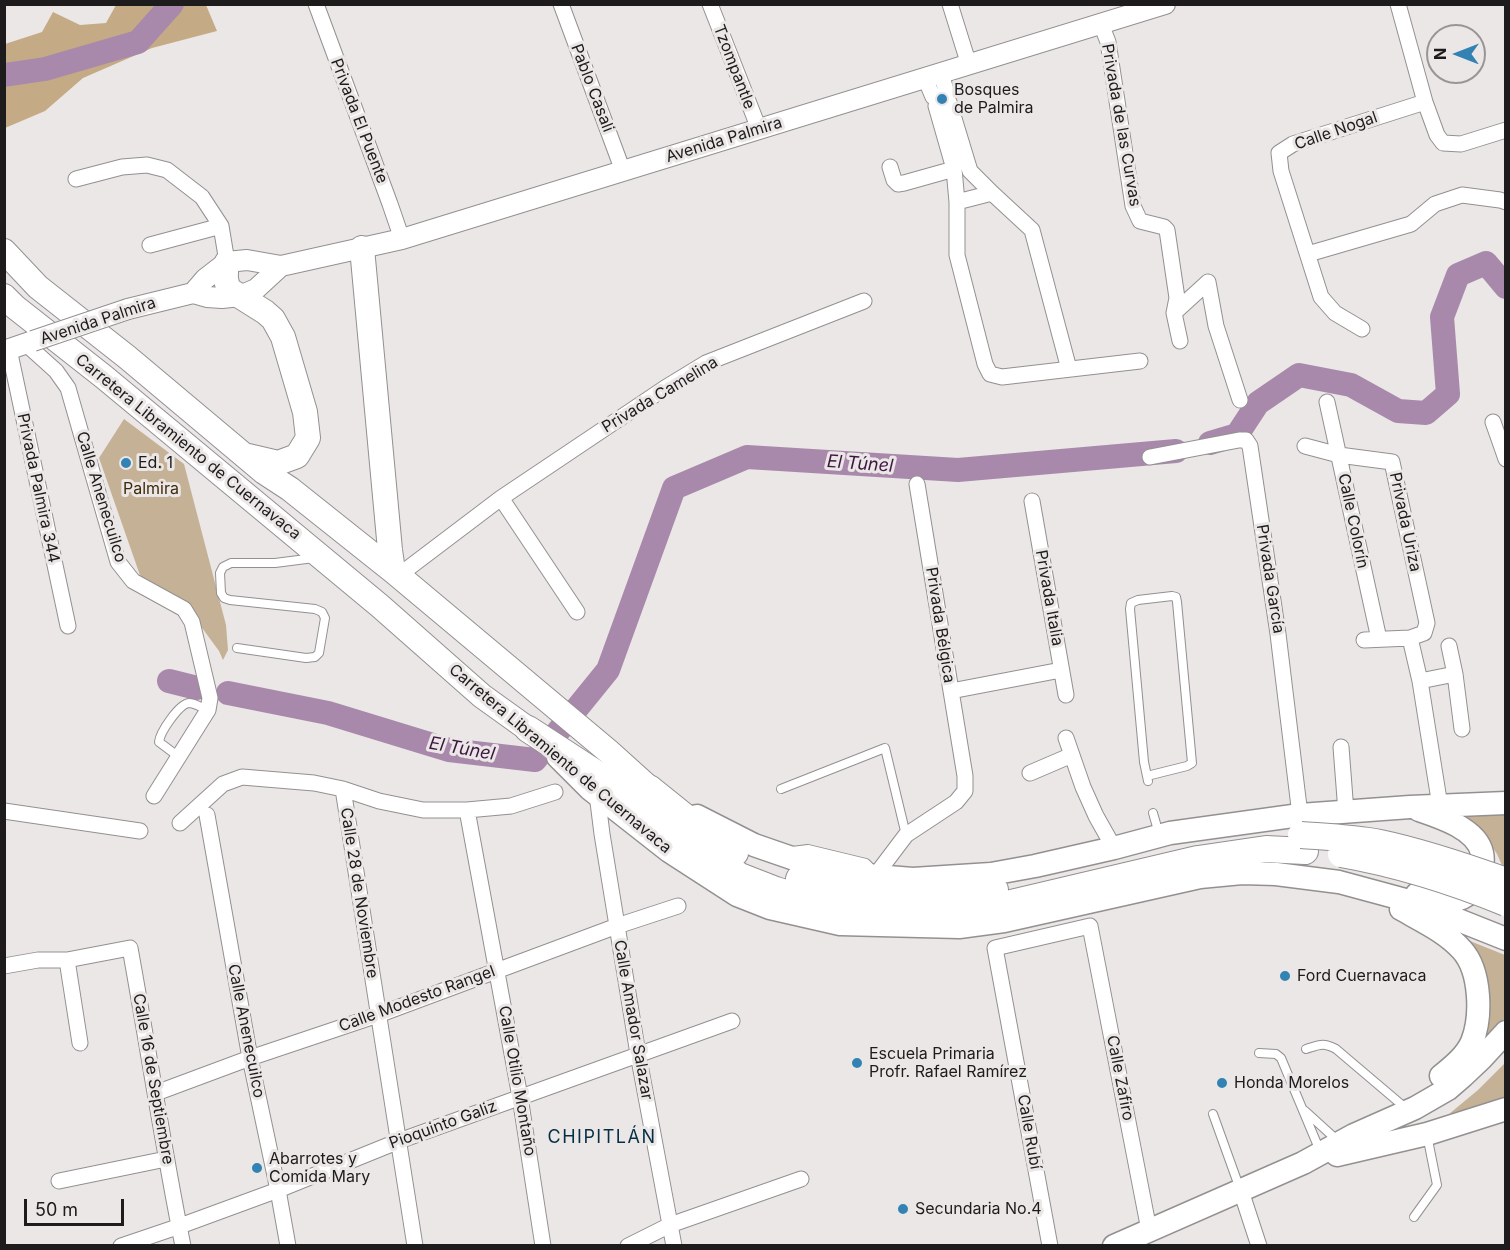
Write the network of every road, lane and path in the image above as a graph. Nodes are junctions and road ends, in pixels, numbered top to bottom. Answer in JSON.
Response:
{"nodes":[{"id":1,"x":316,"y":4,"type":"edge"},
{"id":2,"x":561,"y":4,"type":"edge"},
{"id":3,"x":710,"y":4,"type":"edge"},
{"id":4,"x":950,"y":4,"type":"edge"},
{"id":5,"x":1165,"y":4,"type":"edge"},
{"id":6,"x":1398,"y":4,"type":"edge"},
{"id":7,"x":1101,"y":24,"type":"junction"},
{"id":8,"x":969,"y":65,"type":"junction"},
{"id":9,"x":933,"y":76,"type":"junction"},
{"id":10,"x":941,"y":99,"type":"junction"},
{"id":11,"x":1425,"y":102,"type":"junction"},
{"id":12,"x":759,"y":129,"type":"junction"},
{"id":13,"x":1506,"y":130,"type":"edge"},
{"id":14,"x":890,"y":167,"type":"dead end"},
{"id":15,"x":954,"y":169,"type":"junction"},
{"id":16,"x":623,"y":171,"type":"junction"},
{"id":17,"x":76,"y":179,"type":"dead end"},
{"id":18,"x":992,"y":193,"type":"junction"},
{"id":19,"x":957,"y":202,"type":"junction"},
{"id":20,"x":1506,"y":202,"type":"edge"},
{"id":21,"x":221,"y":226,"type":"junction"},
{"id":22,"x":402,"y":239,"type":"junction"},
{"id":23,"x":150,"y":245,"type":"dead end"},
{"id":24,"x":362,"y":248,"type":"junction"},
{"id":25,"x":4,"y":251,"type":"edge"},
{"id":26,"x":1308,"y":254,"type":"junction"},
{"id":27,"x":228,"y":262,"type":"junction"},
{"id":28,"x":281,"y":266,"type":"junction"},
{"id":29,"x":193,"y":293,"type":"junction"},
{"id":30,"x":4,"y":296,"type":"edge"},
{"id":31,"x":240,"y":296,"type":"junction"},
{"id":32,"x":864,"y":301,"type":"dead end"},
{"id":33,"x":1174,"y":313,"type":"junction"},
{"id":34,"x":1362,"y":329,"type":"dead end"},
{"id":35,"x":1180,"y":341,"type":"dead end"},
{"id":36,"x":18,"y":346,"type":"edge"},
{"id":37,"x":1140,"y":361,"type":"dead end"},
{"id":38,"x":1069,"y":369,"type":"junction"},
{"id":39,"x":1240,"y":400,"type":"dead end"},
{"id":40,"x":1327,"y":402,"type":"dead end"},
{"id":41,"x":1493,"y":422,"type":"dead end"},
{"id":42,"x":1305,"y":446,"type":"dead end"},
{"id":43,"x":1339,"y":455,"type":"junction"},
{"id":44,"x":246,"y":456,"type":"junction"},
{"id":45,"x":1150,"y":457,"type":"dead end"},
{"id":46,"x":1506,"y":459,"type":"edge"},
{"id":47,"x":917,"y":484,"type":"dead end"},
{"id":48,"x":501,"y":498,"type":"junction"},
{"id":49,"x":1032,"y":501,"type":"dead end"},
{"id":50,"x":321,"y":557,"type":"junction"},
{"id":51,"x":396,"y":573,"type":"junction"},
{"id":52,"x":577,"y":612,"type":"dead end"},
{"id":53,"x":68,"y":626,"type":"dead end"},
{"id":54,"x":1417,"y":635,"type":"junction"},
{"id":55,"x":1449,"y":646,"type":"dead end"},
{"id":56,"x":237,"y":648,"type":"dead end"},
{"id":57,"x":1061,"y":670,"type":"junction"},
{"id":58,"x":1455,"y":674,"type":"junction"},
{"id":59,"x":1420,"y":681,"type":"junction"},
{"id":60,"x":951,"y":691,"type":"junction"},
{"id":61,"x":1066,"y":695,"type":"dead end"},
{"id":62,"x":208,"y":710,"type":"junction"},
{"id":63,"x":528,"y":729,"type":"joint"},
{"id":64,"x":1462,"y":729,"type":"dead end"},
{"id":65,"x":1066,"y":738,"type":"dead end"},
{"id":66,"x":1341,"y":747,"type":"dead end"},
{"id":67,"x":1072,"y":755,"type":"junction"},
{"id":68,"x":179,"y":758,"type":"junction"},
{"id":69,"x":1030,"y":773,"type":"dead end"},
{"id":70,"x":1147,"y":779,"type":"joint"},
{"id":71,"x":595,"y":786,"type":"junction"},
{"id":72,"x":649,"y":788,"type":"junction"},
{"id":73,"x":343,"y":789,"type":"junction"},
{"id":74,"x":781,"y":789,"type":"dead end"},
{"id":75,"x":555,"y":792,"type":"dead end"},
{"id":76,"x":154,"y":795,"type":"dead end"},
{"id":77,"x":1506,"y":803,"type":"edge"},
{"id":78,"x":1440,"y":806,"type":"junction"},
{"id":79,"x":1410,"y":807,"type":"junction"},
{"id":80,"x":467,"y":810,"type":"junction"},
{"id":81,"x":4,"y":811,"type":"edge"},
{"id":82,"x":1346,"y":812,"type":"junction"},
{"id":83,"x":1153,"y":813,"type":"dead end"},
{"id":84,"x":207,"y":815,"type":"dead end"},
{"id":85,"x":1300,"y":815,"type":"junction"},
{"id":86,"x":180,"y":823,"type":"dead end"},
{"id":87,"x":140,"y":831,"type":"dead end"},
{"id":88,"x":906,"y":835,"type":"junction"},
{"id":89,"x":1159,"y":836,"type":"junction"},
{"id":90,"x":1114,"y":848,"type":"junction"},
{"id":91,"x":1222,"y":849,"type":"junction"},
{"id":92,"x":1482,"y":852,"type":"junction"},
{"id":93,"x":873,"y":876,"type":"junction"},
{"id":94,"x":1506,"y":881,"type":"edge"},
{"id":95,"x":1339,"y":882,"type":"junction"},
{"id":96,"x":1372,"y":891,"type":"junction"},
{"id":97,"x":1506,"y":903,"type":"edge"},
{"id":98,"x":678,"y":906,"type":"dead end"},
{"id":99,"x":1506,"y":913,"type":"edge"},
{"id":100,"x":617,"y":926,"type":"junction"},
{"id":101,"x":1506,"y":939,"type":"edge"},
{"id":102,"x":995,"y":948,"type":"joint"},
{"id":103,"x":67,"y":960,"type":"junction"},
{"id":104,"x":4,"y":966,"type":"edge"},
{"id":105,"x":498,"y":970,"type":"junction"},
{"id":106,"x":378,"y":1015,"type":"junction"},
{"id":107,"x":732,"y":1021,"type":"dead end"},
{"id":108,"x":1506,"y":1032,"type":"edge"},
{"id":109,"x":80,"y":1043,"type":"dead end"},
{"id":110,"x":1306,"y":1049,"type":"dead end"},
{"id":111,"x":1506,"y":1050,"type":"edge"},
{"id":112,"x":1259,"y":1053,"type":"dead end"},
{"id":113,"x":638,"y":1054,"type":"junction"},
{"id":114,"x":250,"y":1058,"type":"junction"},
{"id":115,"x":156,"y":1093,"type":"junction"},
{"id":116,"x":520,"y":1097,"type":"junction"},
{"id":117,"x":1402,"y":1105,"type":"junction"},
{"id":118,"x":1301,"y":1108,"type":"junction"},
{"id":119,"x":1506,"y":1110,"type":"edge"},
{"id":120,"x":1213,"y":1114,"type":"dead end"},
{"id":121,"x":1427,"y":1134,"type":"junction"},
{"id":122,"x":399,"y":1141,"type":"junction"},
{"id":123,"x":1383,"y":1143,"type":"junction"},
{"id":124,"x":1330,"y":1148,"type":"junction"},
{"id":125,"x":166,"y":1159,"type":"junction"},
{"id":126,"x":801,"y":1179,"type":"dead end"},
{"id":127,"x":59,"y":1180,"type":"dead end"},
{"id":128,"x":278,"y":1190,"type":"junction"},
{"id":129,"x":1240,"y":1191,"type":"junction"},
{"id":130,"x":1414,"y":1217,"type":"dead end"},
{"id":131,"x":670,"y":1225,"type":"junction"},
{"id":132,"x":180,"y":1226,"type":"junction"},
{"id":133,"x":1149,"y":1230,"type":"junction"},
{"id":134,"x":121,"y":1245,"type":"edge"},
{"id":135,"x":183,"y":1245,"type":"edge"},
{"id":136,"x":288,"y":1245,"type":"edge"},
{"id":137,"x":415,"y":1245,"type":"edge"},
{"id":138,"x":543,"y":1245,"type":"edge"},
{"id":139,"x":628,"y":1245,"type":"edge"},
{"id":140,"x":674,"y":1245,"type":"edge"},
{"id":141,"x":1050,"y":1245,"type":"edge"},
{"id":142,"x":1114,"y":1245,"type":"edge"},
{"id":143,"x":1259,"y":1245,"type":"edge"}],
"edges":[{"from":1,"to":22,"type":"street","name":"Privada El Puente"},
{"from":2,"to":16,"type":"street","name":"Pablo Casali"},
{"from":3,"to":12,"type":"street","name":"Tzompantle"},
{"from":4,"to":8,"type":"street"},
{"from":5,"to":7,"type":"main road","name":"Avenida Palmira"},
{"from":6,"to":11,"type":"street"},
{"from":7,"to":8,"type":"main road","name":"Avenida Palmira"},
{"from":7,"to":33,"type":"street","name":"Privada de las Curvas"},
{"from":8,"to":9,"type":"main road","name":"Avenida Palmira"},
{"from":9,"to":10,"type":"street"},
{"from":9,"to":12,"type":"main road","name":"Avenida Palmira"},
{"from":10,"to":15,"type":"street"},
{"from":10,"to":18,"type":"street"},
{"from":11,"to":13,"type":"street"},
{"from":11,"to":26,"type":"street","name":"Calle Nogal"},
{"from":12,"to":16,"type":"main road","name":"Avenida Palmira"},
{"from":14,"to":15,"type":"street"},
{"from":15,"to":19,"type":"street"},
{"from":16,"to":22,"type":"main road","name":"Avenida Palmira"},
{"from":17,"to":21,"type":"street"},
{"from":18,"to":19,"type":"street"},
{"from":18,"to":38,"type":"street"},
{"from":19,"to":38,"type":"street"},
{"from":20,"to":26,"type":"street"},
{"from":21,"to":23,"type":"street"},
{"from":21,"to":27,"type":"street"},
{"from":22,"to":24,"type":"main road","name":"Avenida Palmira"},
{"from":24,"to":28,"type":"main road","name":"Avenida Palmira"},
{"from":24,"to":51,"type":"highway"},
{"from":25,"to":44,"type":"highway","name":"Carretera Libramiento de Cuernavaca"},
{"from":26,"to":34,"type":"street"},
{"from":27,"to":28,"type":"main road","name":"Avenida Palmira"},
{"from":27,"to":29,"type":"main road"},
{"from":27,"to":31,"type":"highway"},
{"from":28,"to":31,"type":"main road","name":"Avenida Palmira"},
{"from":29,"to":31,"type":"main road","name":"Avenida Palmira"},
{"from":29,"to":36,"type":"main road","name":"Avenida Palmira","bridge":true},
{"from":30,"to":50,"type":"highway","name":"Carretera Libramiento de Cuernavaca"},
{"from":31,"to":44,"type":"highway"},
{"from":32,"to":48,"type":"street","name":"Privada Camelina"},
{"from":33,"to":35,"type":"street","name":"Privada de las Curvas"},
{"from":33,"to":39,"type":"street"},
{"from":36,"to":53,"type":"street","name":"Privada Palmira 344"},
{"from":36,"to":62,"type":"street","name":"Calle Anenecuilco"},
{"from":37,"to":38,"type":"street"},
{"from":40,"to":43,"type":"street","name":"Calle Colorín"},
{"from":41,"to":46,"type":"street"},
{"from":42,"to":43,"type":"street","name":"Privada Uriza"},
{"from":43,"to":54,"type":"street","name":"Privada Uriza"},
{"from":43,"to":54,"type":"street","name":"Calle Colorín"},
{"from":44,"to":51,"type":"highway","name":"Carretera Libramiento de Cuernavaca"},
{"from":45,"to":85,"type":"street","name":"Privada García"},
{"from":47,"to":60,"type":"street","name":"Privada Bélgica"},
{"from":48,"to":51,"type":"street","name":"Privada Camelina"},
{"from":48,"to":52,"type":"street"},
{"from":49,"to":57,"type":"street","name":"Privada Italia"},
{"from":50,"to":56,"type":"lane"},
{"from":50,"to":63,"type":"highway","name":"Carretera Libramiento de Cuernavaca"},
{"from":51,"to":72,"type":"highway","name":"Carretera Libramiento de Cuernavaca"},
{"from":54,"to":59,"type":"street","name":"Privada Uriza"},
{"from":55,"to":58,"type":"street"},
{"from":57,"to":60,"type":"street","name":"Privada Bélgica"},
{"from":57,"to":61,"type":"street","name":"Privada Italia"},
{"from":58,"to":59,"type":"street"},
{"from":58,"to":64,"type":"street"},
{"from":59,"to":78,"type":"street","name":"Privada Uriza"},
{"from":60,"to":88,"type":"street"},
{"from":62,"to":68,"type":"street"},
{"from":62,"to":68,"type":"lane"},
{"from":63,"to":71,"type":"highway"},
{"from":65,"to":67,"type":"street"},
{"from":66,"to":82,"type":"street"},
{"from":67,"to":69,"type":"street"},
{"from":67,"to":90,"type":"street"},
{"from":68,"to":76,"type":"street"},
{"from":70,"to":70,"type":"lane"},
{"from":71,"to":91,"type":"highway"},
{"from":71,"to":95,"type":"main road","name":"Carretera Libramiento de Cuernavaca"},
{"from":71,"to":100,"type":"street","name":"Calle Amador Salazar"},
{"from":72,"to":91,"type":"highway"},
{"from":72,"to":93,"type":"main road","name":"Carretera Libramiento de Cuernavaca"},
{"from":73,"to":80,"type":"street"},
{"from":73,"to":86,"type":"street"},
{"from":73,"to":106,"type":"street","name":"Calle 28 de Noviembre"},
{"from":74,"to":88,"type":"lane"},
{"from":75,"to":80,"type":"street"},
{"from":77,"to":78,"type":"main road","name":"Carretera Libramiento de Cuernavaca"},
{"from":78,"to":79,"type":"main road","name":"Carretera Libramiento de Cuernavaca"},
{"from":79,"to":82,"type":"main road","name":"Carretera Libramiento de Cuernavaca"},
{"from":79,"to":92,"type":"main road"},
{"from":80,"to":105,"type":"street","name":"Calle Otilio Montaño"},
{"from":81,"to":87,"type":"street"},
{"from":82,"to":85,"type":"main road","name":"Carretera Libramiento de Cuernavaca"},
{"from":83,"to":89,"type":"lane"},
{"from":84,"to":114,"type":"street","name":"Calle Anenecuilco"},
{"from":85,"to":89,"type":"main road","name":"Carretera Libramiento de Cuernavaca"},
{"from":88,"to":93,"type":"street"},
{"from":89,"to":90,"type":"main road","name":"Carretera Libramiento de Cuernavaca"},
{"from":90,"to":93,"type":"main road","name":"Carretera Libramiento de Cuernavaca"},
{"from":91,"to":94,"type":"highway","bridge":true},
{"from":91,"to":97,"type":"highway","bridge":true},
{"from":92,"to":95,"type":"main road"},
{"from":92,"to":99,"type":"main road"},
{"from":95,"to":96,"type":"main road","name":"Carretera Libramiento de Cuernavaca"},
{"from":96,"to":101,"type":"main road","name":"Carretera Libramiento de Cuernavaca"},
{"from":96,"to":117,"type":"main road"},
{"from":98,"to":100,"type":"street","name":"Calle Modesto Rangel"},
{"from":100,"to":105,"type":"street","name":"Calle Modesto Rangel"},
{"from":100,"to":113,"type":"street","name":"Calle Amador Salazar"},
{"from":102,"to":133,"type":"street","name":"Calle Zafiro"},
{"from":102,"to":141,"type":"street","name":"Calle Rubí"},
{"from":103,"to":104,"type":"street"},
{"from":103,"to":109,"type":"street"},
{"from":103,"to":115,"type":"street","name":"Calle 16 de Septiembre"},
{"from":105,"to":106,"type":"street","name":"Calle Modesto Rangel"},
{"from":105,"to":116,"type":"street","name":"Calle Otilio Montaño"},
{"from":106,"to":114,"type":"street","name":"Calle Modesto Rangel"},
{"from":106,"to":122,"type":"street","name":"Calle 28 de Noviembre"},
{"from":107,"to":113,"type":"street","name":"Pioquinto Galiz"},
{"from":108,"to":124,"type":"main road"},
{"from":110,"to":117,"type":"lane"},
{"from":111,"to":123,"type":"main road"},
{"from":112,"to":118,"type":"lane"},
{"from":113,"to":116,"type":"street","name":"Pioquinto Galiz"},
{"from":113,"to":131,"type":"street","name":"Calle Amador Salazar"},
{"from":114,"to":115,"type":"street","name":"Calle Modesto Rangel"},
{"from":114,"to":128,"type":"street","name":"Calle Anenecuilco"},
{"from":115,"to":125,"type":"street","name":"Calle 16 de Septiembre"},
{"from":116,"to":122,"type":"street","name":"Pioquinto Galiz"},
{"from":116,"to":138,"type":"street","name":"Calle Otilio Montaño"},
{"from":117,"to":124,"type":"main road"},
{"from":118,"to":124,"type":"lane"},
{"from":118,"to":124,"type":"lane"},
{"from":119,"to":121,"type":"main road"},
{"from":120,"to":129,"type":"lane"},
{"from":121,"to":123,"type":"main road"},
{"from":121,"to":130,"type":"lane"},
{"from":122,"to":128,"type":"street","name":"Pioquinto Galiz"},
{"from":122,"to":137,"type":"street","name":"Calle 28 de Noviembre"},
{"from":123,"to":124,"type":"main road"},
{"from":124,"to":129,"type":"main road"},
{"from":125,"to":127,"type":"street"},
{"from":125,"to":132,"type":"street","name":"Calle 16 de Septiembre"},
{"from":126,"to":131,"type":"street"},
{"from":128,"to":132,"type":"street","name":"Pioquinto Galiz"},
{"from":128,"to":136,"type":"street","name":"Calle Anenecuilco"},
{"from":129,"to":133,"type":"main road"},
{"from":129,"to":143,"type":"street"},
{"from":131,"to":139,"type":"street"},
{"from":131,"to":140,"type":"street","name":"Calle Amador Salazar"},
{"from":132,"to":134,"type":"street","name":"Pioquinto Galiz"},
{"from":132,"to":135,"type":"street","name":"Calle 16 de Septiembre"},
{"from":133,"to":142,"type":"main road"}]}
